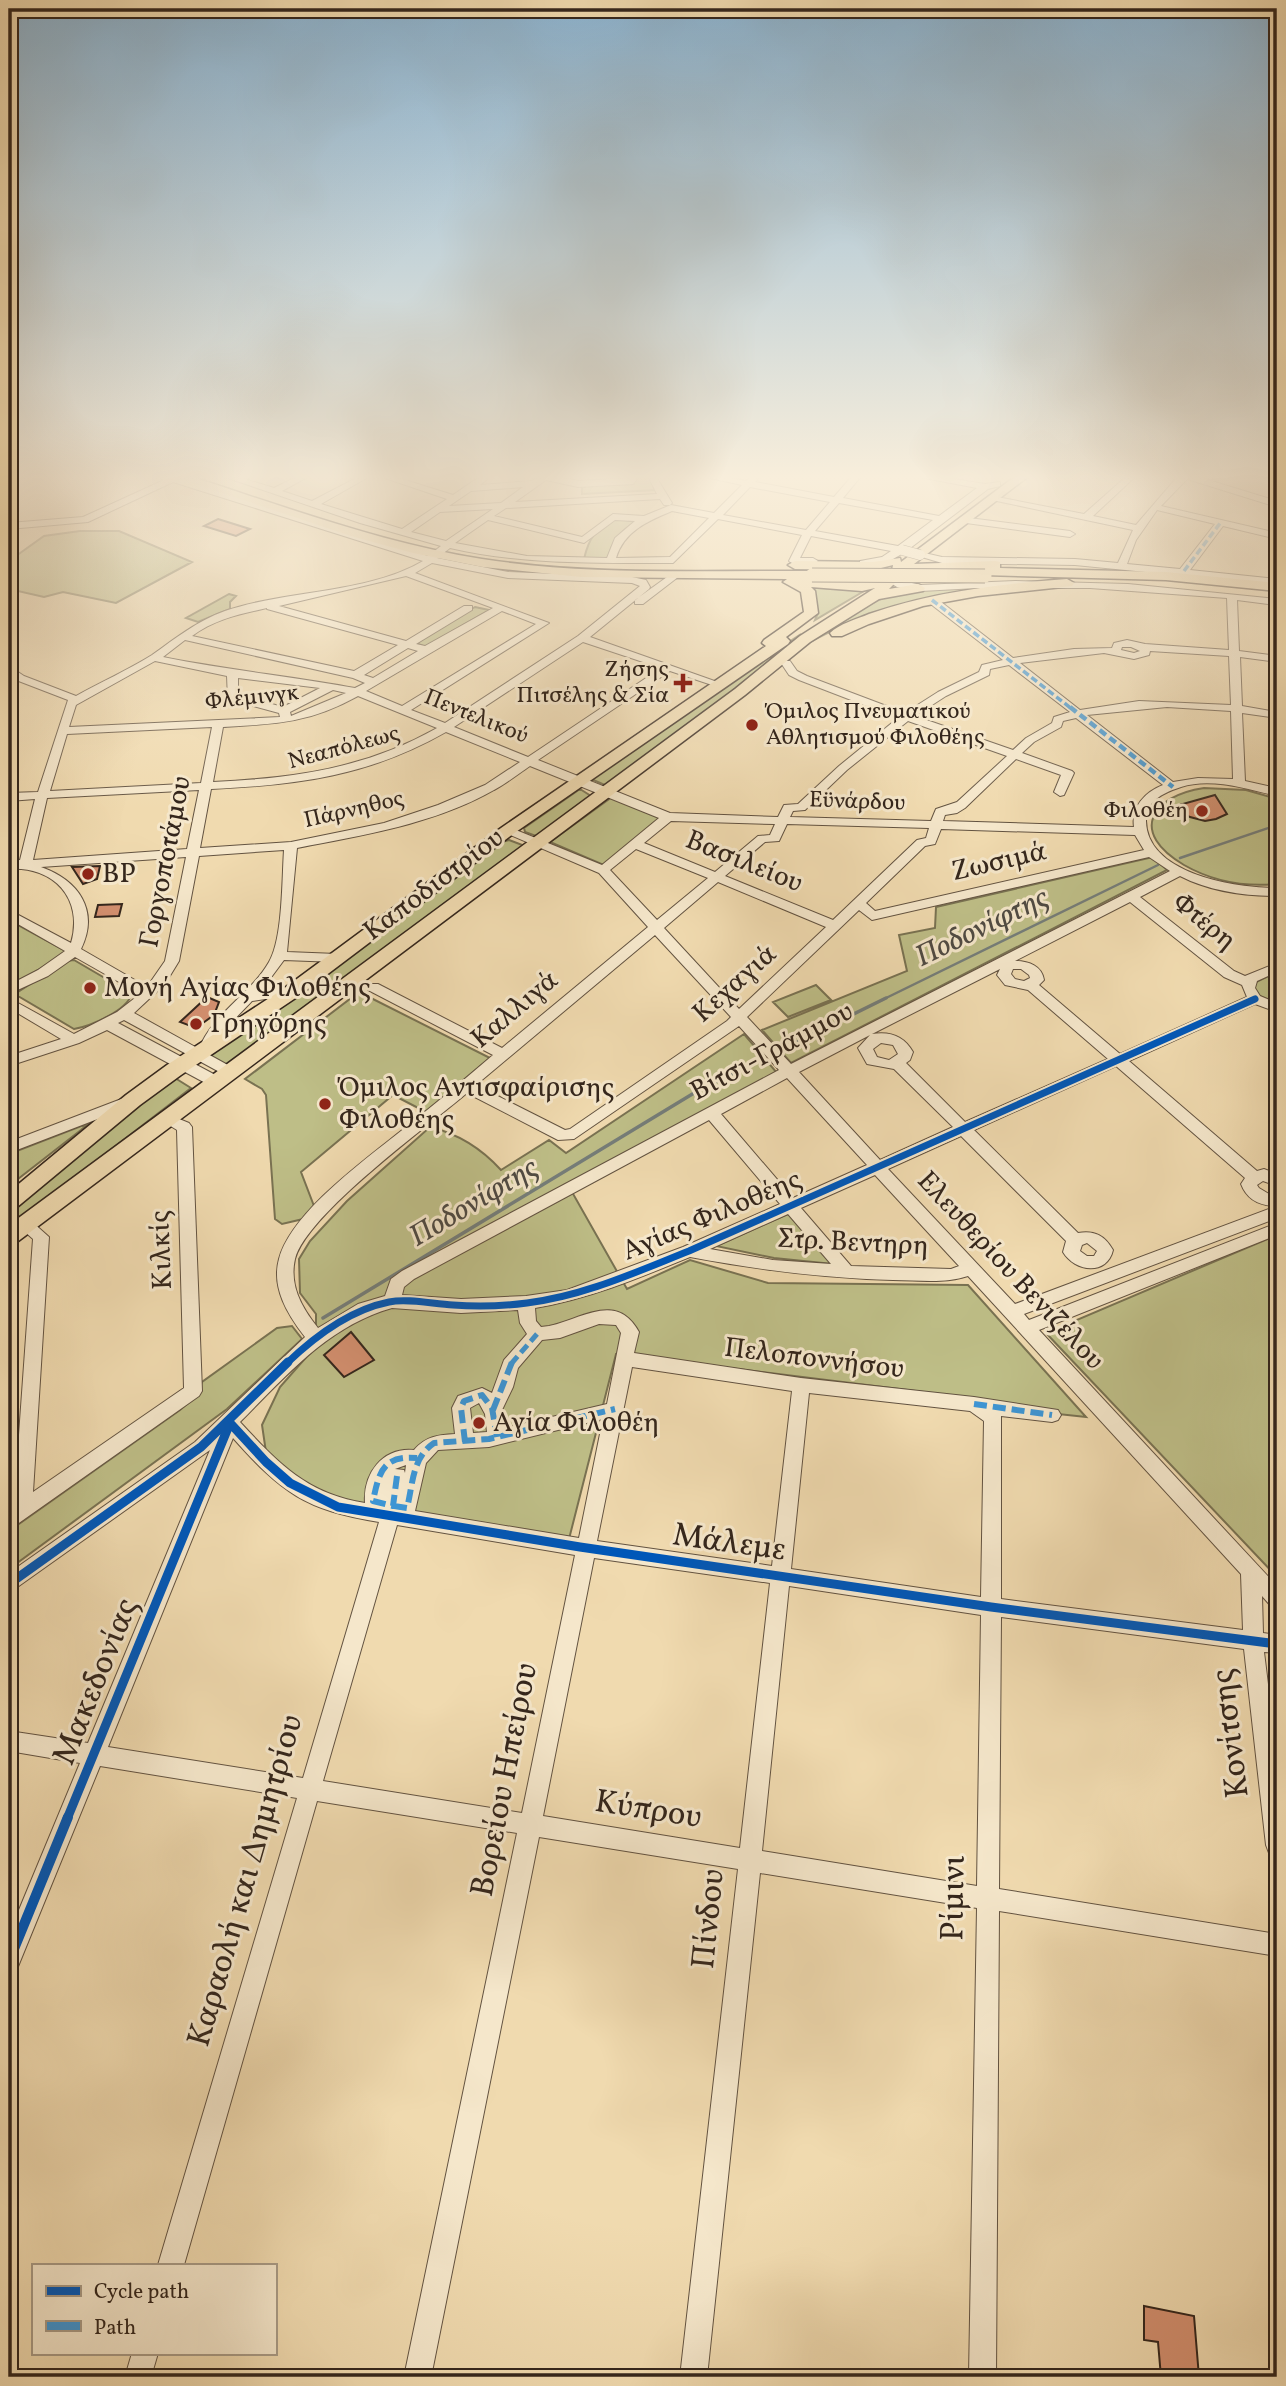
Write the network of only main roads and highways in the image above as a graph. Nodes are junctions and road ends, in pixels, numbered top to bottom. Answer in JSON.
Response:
{"nodes":[{"id":1,"x":804,"y":586,"type":"edge"},
{"id":2,"x":822,"y":586,"type":"edge"},
{"id":3,"x":875,"y":586,"type":"edge"},
{"id":4,"x":1023,"y":586,"type":"edge"},
{"id":5,"x":1219,"y":586,"type":"edge"},
{"id":6,"x":1242,"y":586,"type":"edge"},
{"id":7,"x":918,"y":588,"type":"road end"},
{"id":8,"x":1185,"y":589,"type":"road end"},
{"id":9,"x":1276,"y":591,"type":"edge"},
{"id":10,"x":871,"y":593,"type":"junction"},
{"id":11,"x":718,"y":684,"type":"junction"},
{"id":12,"x":740,"y":692,"type":"junction"},
{"id":13,"x":9,"y":1203,"type":"edge"},
{"id":14,"x":17,"y":1230,"type":"edge"}],
"edges":[{"from":1,"to":11,"type":"main road"},
{"from":2,"to":10,"type":"main road"},
{"from":3,"to":10,"type":"main road","name":"Καποδιστρίου"},
{"from":4,"to":12,"type":"main road"},
{"from":5,"to":9,"type":"main road"},
{"from":6,"to":9,"type":"main road"},
{"from":7,"to":10,"type":"main road"},
{"from":8,"to":9,"type":"main road"},
{"from":10,"to":11,"type":"main road","name":"Καποδιστρίου"},
{"from":10,"to":12,"type":"main road","name":"Καποδιστρίου"},
{"from":11,"to":13,"type":"main road","name":"Καποδιστρίου"},
{"from":12,"to":14,"type":"main road","name":"Καποδιστρίου"}]}
